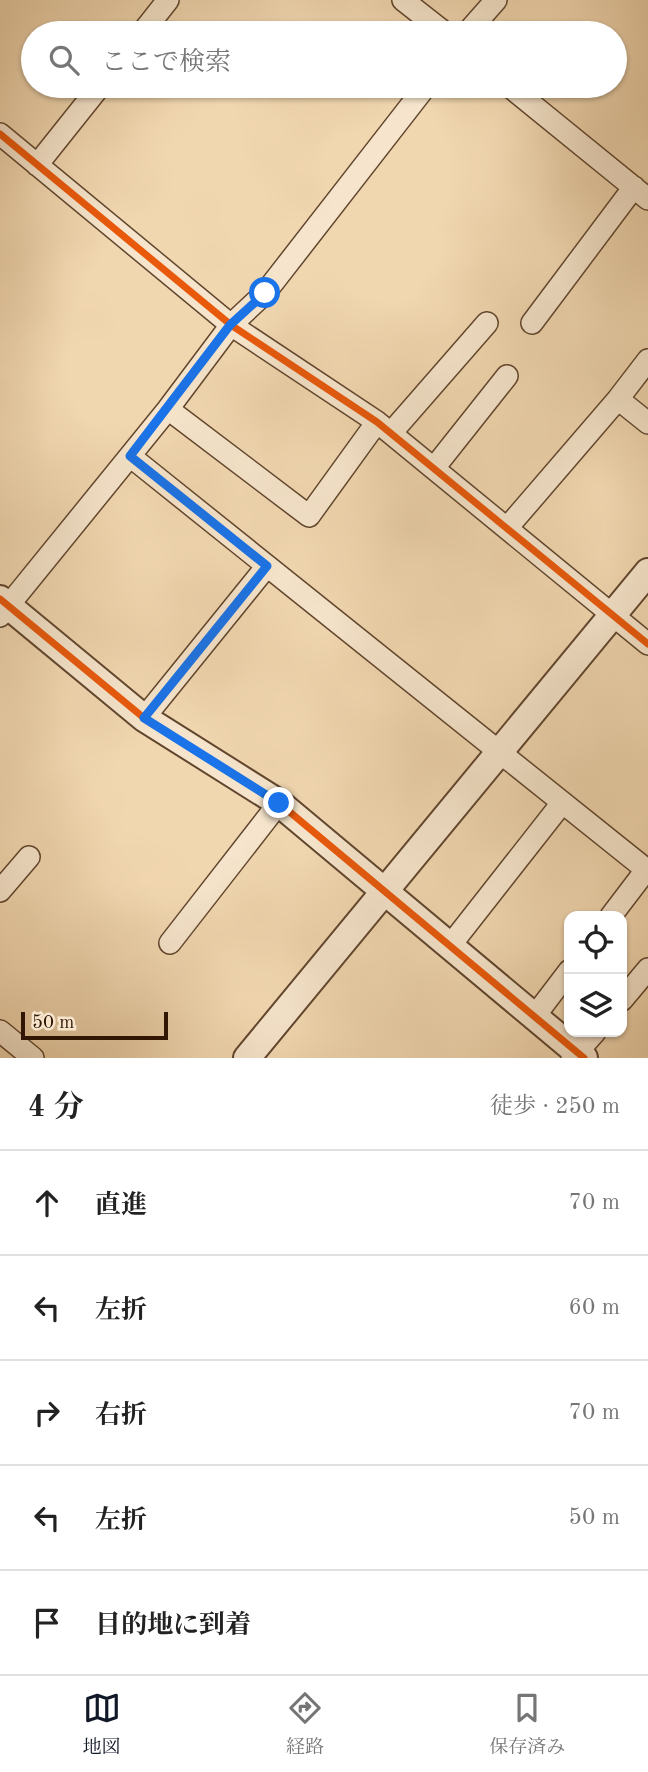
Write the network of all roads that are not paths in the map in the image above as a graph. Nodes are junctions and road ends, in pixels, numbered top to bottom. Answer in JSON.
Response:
{"nodes":[{"id":1,"x":168,"y":0,"type":"edge"},
{"id":2,"x":403,"y":0,"type":"edge"},
{"id":3,"x":496,"y":0,"type":"edge"},
{"id":4,"x":151,"y":21,"type":"edge"},
{"id":5,"x":430,"y":21,"type":"edge"},
{"id":6,"x":478,"y":21,"type":"edge"},
{"id":7,"x":90,"y":98,"type":"edge"},
{"id":8,"x":417,"y":98,"type":"edge"},
{"id":9,"x":524,"y":98,"type":"edge"},
{"id":10,"x":0,"y":134,"type":"edge"},
{"id":11,"x":37,"y":165,"type":"junction"},
{"id":12,"x":641,"y":193,"type":"edge"},
{"id":13,"x":487,"y":323,"type":"dead end"},
{"id":14,"x":532,"y":323,"type":"dead end"},
{"id":15,"x":230,"y":325,"type":"junction"},
{"id":16,"x":648,"y":360,"type":"edge"},
{"id":17,"x":507,"y":376,"type":"dead end"},
{"id":18,"x":618,"y":399,"type":"junction"},
{"id":19,"x":168,"y":410,"type":"junction"},
{"id":20,"x":648,"y":423,"type":"edge"},
{"id":21,"x":384,"y":427,"type":"junction"},
{"id":22,"x":130,"y":456,"type":"junction"},
{"id":23,"x":434,"y":468,"type":"junction"},
{"id":24,"x":507,"y":528,"type":"junction"},
{"id":25,"x":267,"y":566,"type":"junction"},
{"id":26,"x":648,"y":572,"type":"edge"},
{"id":27,"x":3,"y":607,"type":"edge"},
{"id":28,"x":614,"y":616,"type":"junction"},
{"id":29,"x":648,"y":644,"type":"edge"},
{"id":30,"x":144,"y":718,"type":"junction"},
{"id":31,"x":501,"y":754,"type":"junction"},
{"id":32,"x":279,"y":803,"type":"junction"},
{"id":33,"x":562,"y":803,"type":"junction"},
{"id":34,"x":29,"y":857,"type":"dead end"},
{"id":35,"x":647,"y":871,"type":"edge"},
{"id":36,"x":0,"y":891,"type":"edge"},
{"id":37,"x":383,"y":893,"type":"junction"},
{"id":38,"x":615,"y":911,"type":"edge"},
{"id":39,"x":170,"y":943,"type":"dead end"},
{"id":40,"x":449,"y":947,"type":"junction"},
{"id":41,"x":648,"y":969,"type":"edge"},
{"id":42,"x":567,"y":974,"type":"edge"},
{"id":43,"x":627,"y":994,"type":"edge"},
{"id":44,"x":534,"y":1017,"type":"junction"},
{"id":45,"x":0,"y":1031,"type":"edge"},
{"id":46,"x":591,"y":1037,"type":"edge"},
{"id":47,"x":578,"y":1056,"type":"edge"},
{"id":48,"x":33,"y":1058,"type":"edge"},
{"id":49,"x":247,"y":1058,"type":"edge"}],
"edges":[{"from":1,"to":4,"type":"street"},
{"from":2,"to":5,"type":"street"},
{"from":3,"to":6,"type":"street"},
{"from":7,"to":11,"type":"street"},
{"from":8,"to":15,"type":"street"},
{"from":9,"to":12,"type":"street"},
{"from":10,"to":11,"type":"street"},
{"from":11,"to":15,"type":"street"},
{"from":12,"to":14,"type":"street"},
{"from":13,"to":21,"type":"street"},
{"from":15,"to":19,"type":"street"},
{"from":15,"to":21,"type":"street"},
{"from":16,"to":18,"type":"street"},
{"from":17,"to":23,"type":"street"},
{"from":18,"to":20,"type":"street"},
{"from":18,"to":24,"type":"street"},
{"from":19,"to":21,"type":"street"},
{"from":19,"to":22,"type":"street"},
{"from":21,"to":23,"type":"street"},
{"from":22,"to":25,"type":"street"},
{"from":22,"to":27,"type":"street"},
{"from":23,"to":24,"type":"street"},
{"from":24,"to":28,"type":"street"},
{"from":25,"to":30,"type":"street"},
{"from":25,"to":31,"type":"street"},
{"from":26,"to":28,"type":"street"},
{"from":27,"to":30,"type":"street"},
{"from":28,"to":29,"type":"street"},
{"from":28,"to":31,"type":"street"},
{"from":30,"to":32,"type":"street"},
{"from":31,"to":33,"type":"street"},
{"from":31,"to":37,"type":"street"},
{"from":32,"to":37,"type":"street"},
{"from":32,"to":39,"type":"street"},
{"from":33,"to":35,"type":"street"},
{"from":33,"to":40,"type":"street"},
{"from":34,"to":36,"type":"street"},
{"from":35,"to":38,"type":"street"},
{"from":37,"to":40,"type":"street"},
{"from":37,"to":49,"type":"street"},
{"from":40,"to":44,"type":"street"},
{"from":41,"to":43,"type":"street"},
{"from":42,"to":44,"type":"street"},
{"from":44,"to":47,"type":"street"},
{"from":45,"to":48,"type":"street"},
{"from":46,"to":47,"type":"street"}]}
